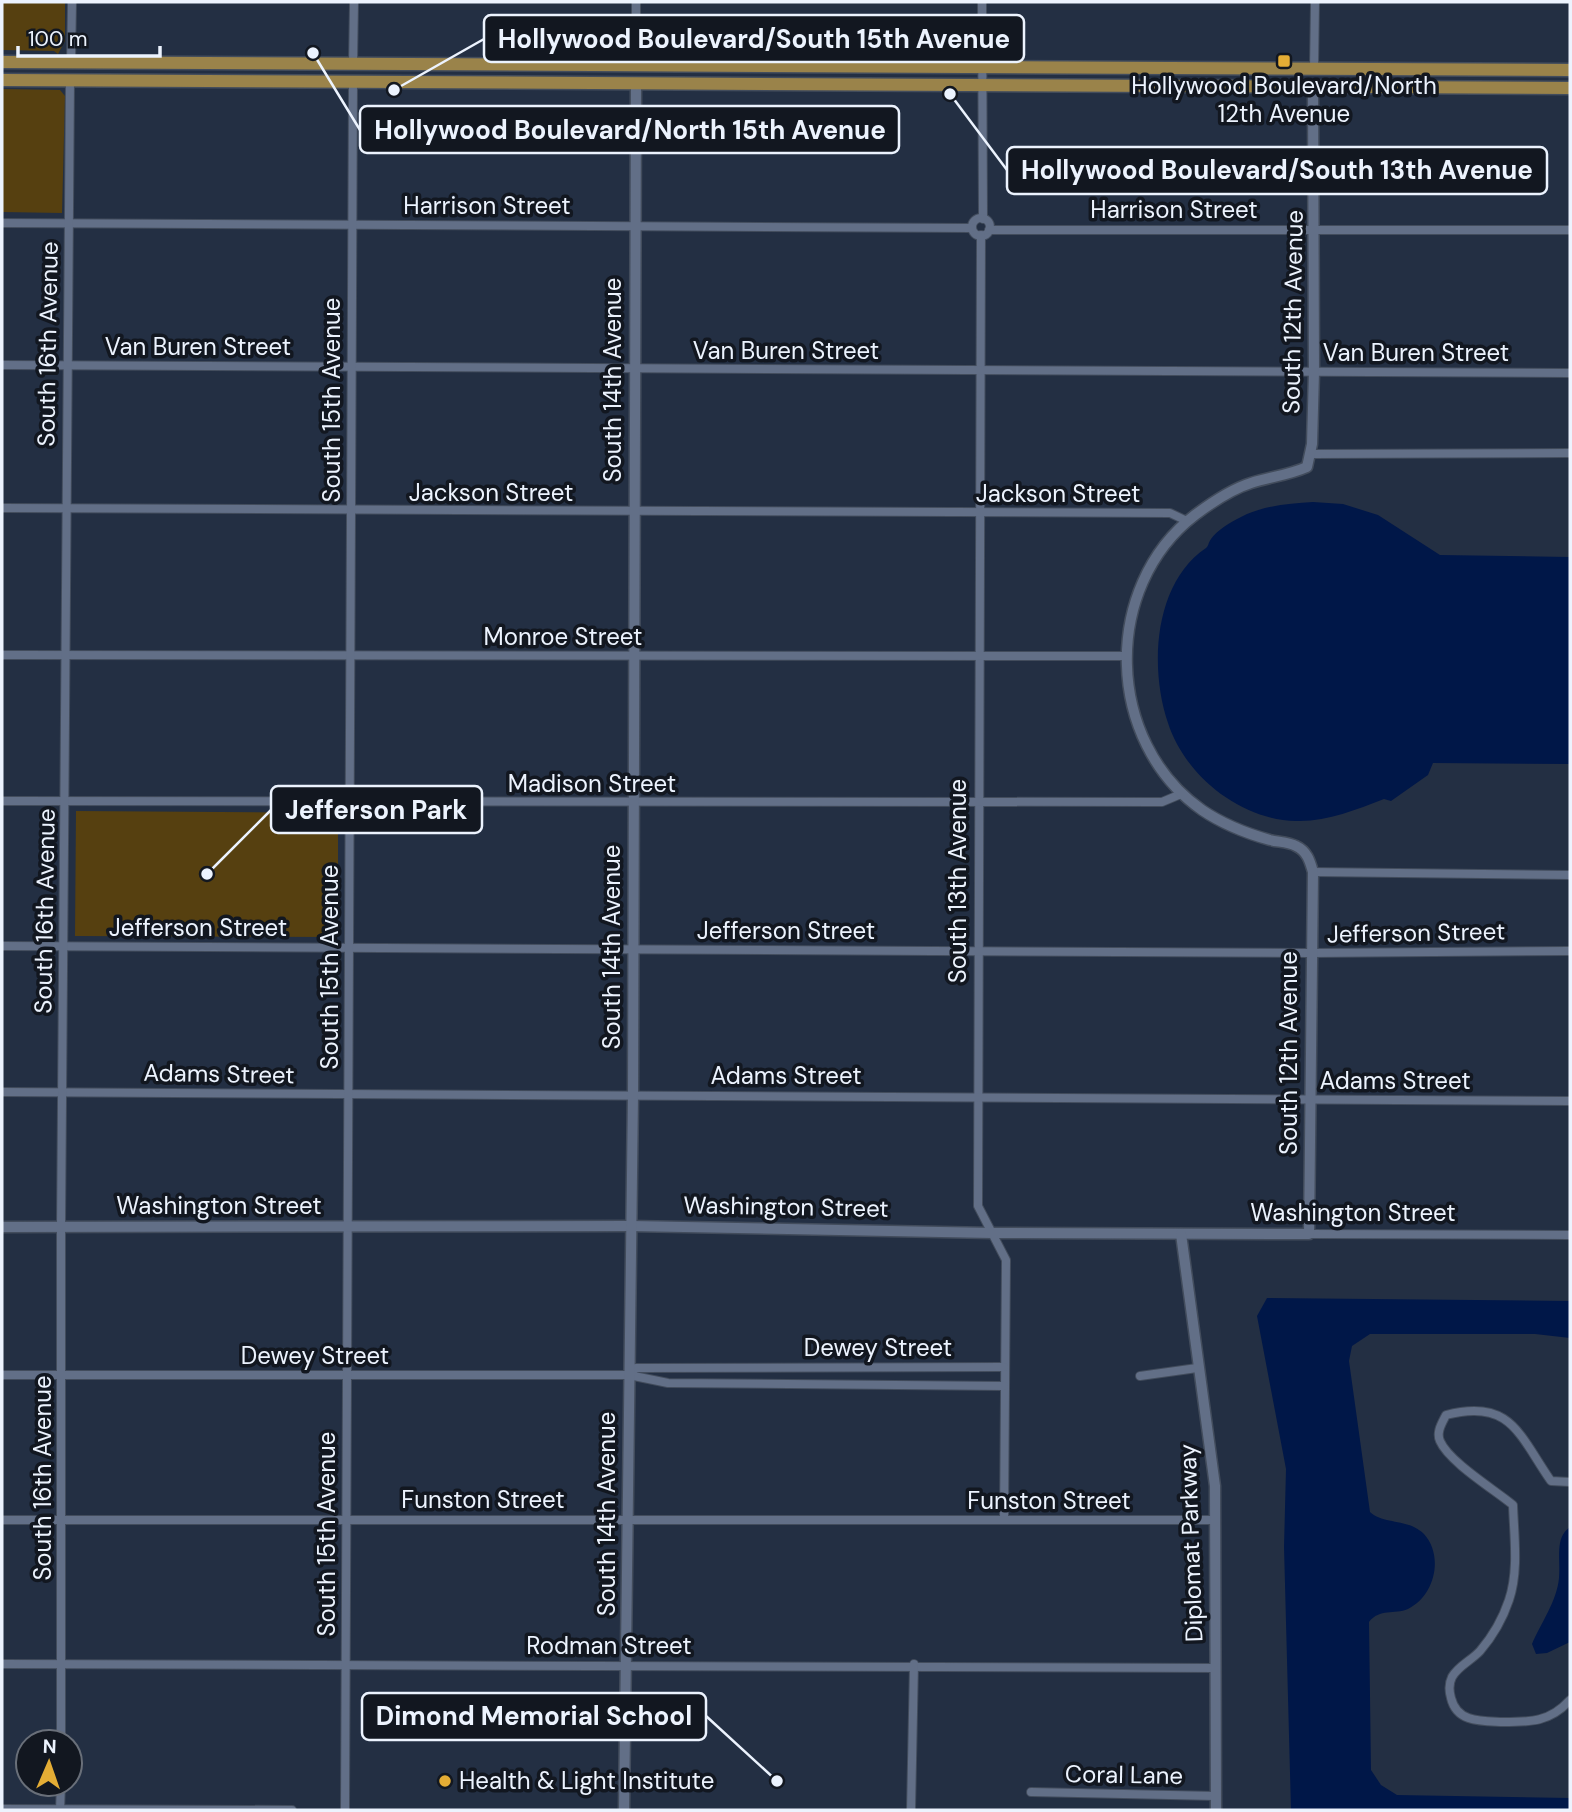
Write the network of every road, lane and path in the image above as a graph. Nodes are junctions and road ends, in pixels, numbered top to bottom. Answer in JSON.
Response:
{"nodes":[{"id":1,"x":72,"y":2,"type":"edge"},
{"id":2,"x":354,"y":2,"type":"edge"},
{"id":3,"x":636,"y":2,"type":"edge"},
{"id":4,"x":982,"y":2,"type":"edge"},
{"id":5,"x":1315,"y":2,"type":"edge"},
{"id":6,"x":2,"y":62,"type":"edge"},
{"id":7,"x":71,"y":62,"type":"junction"},
{"id":8,"x":96,"y":62,"type":"junction"},
{"id":9,"x":354,"y":64,"type":"junction"},
{"id":10,"x":636,"y":65,"type":"junction"},
{"id":11,"x":404,"y":66,"type":"junction"},
{"id":12,"x":982,"y":67,"type":"junction"},
{"id":13,"x":1314,"y":69,"type":"junction"},
{"id":14,"x":1570,"y":70,"type":"edge"},
{"id":15,"x":2,"y":80,"type":"edge"},
{"id":16,"x":70,"y":81,"type":"junction"},
{"id":17,"x":298,"y":82,"type":"junction"},
{"id":18,"x":353,"y":82,"type":"junction"},
{"id":19,"x":636,"y":83,"type":"junction"},
{"id":20,"x":982,"y":85,"type":"junction"},
{"id":21,"x":1313,"y":87,"type":"junction"},
{"id":22,"x":1570,"y":89,"type":"edge"},
{"id":23,"x":983,"y":219,"type":"junction"},
{"id":24,"x":2,"y":223,"type":"edge"},
{"id":25,"x":69,"y":223,"type":"junction"},
{"id":26,"x":353,"y":224,"type":"junction"},
{"id":27,"x":634,"y":226,"type":"junction"},
{"id":28,"x":972,"y":228,"type":"junction"},
{"id":29,"x":1315,"y":229,"type":"junction"},
{"id":30,"x":1570,"y":230,"type":"edge"},
{"id":31,"x":985,"y":233,"type":"junction"},
{"id":32,"x":2,"y":365,"type":"edge"},
{"id":33,"x":68,"y":366,"type":"junction"},
{"id":34,"x":351,"y":367,"type":"junction"},
{"id":35,"x":634,"y":369,"type":"junction"},
{"id":36,"x":981,"y":372,"type":"junction"},
{"id":37,"x":1314,"y":372,"type":"junction"},
{"id":38,"x":1570,"y":373,"type":"edge"},
{"id":39,"x":1570,"y":453,"type":"edge"},
{"id":40,"x":1311,"y":454,"type":"junction"},
{"id":41,"x":2,"y":508,"type":"edge"},
{"id":42,"x":65,"y":508,"type":"junction"},
{"id":43,"x":351,"y":512,"type":"junction"},
{"id":44,"x":634,"y":512,"type":"junction"},
{"id":45,"x":980,"y":513,"type":"junction"},
{"id":46,"x":1187,"y":521,"type":"junction"},
{"id":47,"x":2,"y":655,"type":"edge"},
{"id":48,"x":66,"y":655,"type":"junction"},
{"id":49,"x":350,"y":656,"type":"junction"},
{"id":50,"x":979,"y":656,"type":"junction"},
{"id":51,"x":1124,"y":656,"type":"junction"},
{"id":52,"x":635,"y":657,"type":"junction"},
{"id":53,"x":1181,"y":794,"type":"junction"},
{"id":54,"x":2,"y":801,"type":"edge"},
{"id":55,"x":66,"y":801,"type":"junction"},
{"id":56,"x":350,"y":802,"type":"junction"},
{"id":57,"x":633,"y":803,"type":"junction"},
{"id":58,"x":978,"y":803,"type":"junction"},
{"id":59,"x":1313,"y":872,"type":"junction"},
{"id":60,"x":1570,"y":875,"type":"edge"},
{"id":61,"x":2,"y":946,"type":"edge"},
{"id":62,"x":64,"y":946,"type":"junction"},
{"id":63,"x":349,"y":948,"type":"junction"},
{"id":64,"x":633,"y":950,"type":"junction"},
{"id":65,"x":977,"y":951,"type":"junction"},
{"id":66,"x":1570,"y":951,"type":"edge"},
{"id":67,"x":1310,"y":953,"type":"junction"},
{"id":68,"x":2,"y":1092,"type":"edge"},
{"id":69,"x":62,"y":1092,"type":"junction"},
{"id":70,"x":349,"y":1094,"type":"junction"},
{"id":71,"x":633,"y":1095,"type":"junction"},
{"id":72,"x":978,"y":1096,"type":"junction"},
{"id":73,"x":1310,"y":1100,"type":"junction"},
{"id":74,"x":1570,"y":1101,"type":"edge"},
{"id":75,"x":347,"y":1226,"type":"junction"},
{"id":76,"x":631,"y":1226,"type":"junction"},
{"id":77,"x":2,"y":1227,"type":"edge"},
{"id":78,"x":61,"y":1227,"type":"junction"},
{"id":79,"x":992,"y":1233,"type":"junction"},
{"id":80,"x":1181,"y":1234,"type":"junction"},
{"id":81,"x":1309,"y":1234,"type":"junction"},
{"id":82,"x":1570,"y":1234,"type":"edge"},
{"id":83,"x":1004,"y":1367,"type":"junction"},
{"id":84,"x":1197,"y":1368,"type":"junction"},
{"id":85,"x":2,"y":1375,"type":"edge"},
{"id":86,"x":62,"y":1375,"type":"junction"},
{"id":87,"x":347,"y":1375,"type":"junction"},
{"id":88,"x":629,"y":1375,"type":"junction"},
{"id":89,"x":1140,"y":1376,"type":"dead end"},
{"id":90,"x":1004,"y":1386,"type":"junction"},
{"id":91,"x":1570,"y":1482,"type":"edge"},
{"id":92,"x":347,"y":1519,"type":"junction"},
{"id":93,"x":2,"y":1520,"type":"edge"},
{"id":94,"x":62,"y":1520,"type":"junction"},
{"id":95,"x":628,"y":1520,"type":"junction"},
{"id":96,"x":1004,"y":1520,"type":"junction"},
{"id":97,"x":1215,"y":1520,"type":"junction"},
{"id":98,"x":2,"y":1664,"type":"edge"},
{"id":99,"x":62,"y":1664,"type":"junction"},
{"id":100,"x":914,"y":1664,"type":"junction"},
{"id":101,"x":627,"y":1665,"type":"junction"},
{"id":102,"x":346,"y":1666,"type":"junction"},
{"id":103,"x":1216,"y":1668,"type":"junction"},
{"id":104,"x":1570,"y":1700,"type":"edge"},
{"id":105,"x":61,"y":1728,"type":"edge"},
{"id":106,"x":1031,"y":1792,"type":"dead end"},
{"id":107,"x":1216,"y":1796,"type":"junction"},
{"id":108,"x":2,"y":1809,"type":"edge"},
{"id":109,"x":60,"y":1810,"type":"edge"},
{"id":110,"x":292,"y":1810,"type":"edge"},
{"id":111,"x":345,"y":1810,"type":"edge"},
{"id":112,"x":624,"y":1810,"type":"edge"},
{"id":113,"x":911,"y":1810,"type":"edge"},
{"id":114,"x":1216,"y":1810,"type":"edge"}],
"edges":[{"from":1,"to":7,"type":"street"},
{"from":2,"to":9,"type":"street"},
{"from":3,"to":10,"type":"street"},
{"from":4,"to":12,"type":"street"},
{"from":5,"to":13,"type":"street"},
{"from":6,"to":7,"type":"main road"},
{"from":7,"to":8,"type":"main road"},
{"from":8,"to":9,"type":"main road"},
{"from":8,"to":16,"type":"main road"},
{"from":9,"to":11,"type":"main road"},
{"from":9,"to":17,"type":"main road"},
{"from":10,"to":11,"type":"main road"},
{"from":10,"to":12,"type":"main road"},
{"from":11,"to":18,"type":"main road"},
{"from":12,"to":13,"type":"main road"},
{"from":12,"to":20,"type":"street"},
{"from":13,"to":14,"type":"main road"},
{"from":15,"to":16,"type":"main road"},
{"from":16,"to":17,"type":"main road"},
{"from":16,"to":25,"type":"street","name":"South 16th Avenue"},
{"from":17,"to":18,"type":"main road"},
{"from":18,"to":19,"type":"main road"},
{"from":18,"to":26,"type":"street","name":"South 15th Avenue"},
{"from":19,"to":20,"type":"main road"},
{"from":19,"to":27,"type":"street","name":"South 14th Avenue"},
{"from":20,"to":21,"type":"main road"},
{"from":20,"to":23,"type":"street"},
{"from":21,"to":22,"type":"main road"},
{"from":21,"to":29,"type":"street","name":"South 12th Avenue"},
{"from":23,"to":28,"type":"street"},
{"from":23,"to":31,"type":"street"},
{"from":24,"to":25,"type":"street","name":"Harrison Street"},
{"from":25,"to":26,"type":"street","name":"Harrison Street"},
{"from":25,"to":33,"type":"street","name":"South 16th Avenue"},
{"from":26,"to":27,"type":"street","name":"Harrison Street"},
{"from":26,"to":34,"type":"street","name":"South 15th Avenue"},
{"from":27,"to":28,"type":"street","name":"Harrison Street"},
{"from":27,"to":35,"type":"street","name":"South 14th Avenue"},
{"from":28,"to":31,"type":"street"},
{"from":29,"to":30,"type":"street","name":"Harrison Street"},
{"from":29,"to":31,"type":"street","name":"Harrison Street"},
{"from":29,"to":37,"type":"street","name":"South 12th Avenue"},
{"from":31,"to":36,"type":"street","name":"South 13th Avenue"},
{"from":32,"to":33,"type":"street","name":"Van Buren Street"},
{"from":33,"to":34,"type":"street","name":"Van Buren Street"},
{"from":33,"to":42,"type":"street","name":"South 16th Avenue"},
{"from":34,"to":35,"type":"street","name":"Van Buren Street"},
{"from":34,"to":43,"type":"street","name":"South 15th Avenue"},
{"from":35,"to":36,"type":"street","name":"Van Buren Street"},
{"from":35,"to":44,"type":"street","name":"South 14th Avenue"},
{"from":36,"to":37,"type":"street","name":"Van Buren Street"},
{"from":36,"to":45,"type":"street","name":"South 13th Avenue"},
{"from":37,"to":38,"type":"street","name":"Van Buren Street"},
{"from":37,"to":40,"type":"street","name":"South 12th Avenue"},
{"from":39,"to":40,"type":"street"},
{"from":40,"to":46,"type":"street"},
{"from":41,"to":42,"type":"street","name":"Jackson Street"},
{"from":42,"to":43,"type":"street","name":"Jackson Street"},
{"from":42,"to":48,"type":"street","name":"South 16th Avenue"},
{"from":43,"to":44,"type":"street","name":"Jackson Street"},
{"from":43,"to":49,"type":"street","name":"South 15th Avenue"},
{"from":44,"to":45,"type":"street","name":"Jackson Street"},
{"from":44,"to":52,"type":"street","name":"South 14th Avenue"},
{"from":45,"to":46,"type":"street","name":"Jackson Street"},
{"from":45,"to":50,"type":"street","name":"South 13th Avenue"},
{"from":46,"to":51,"type":"street"},
{"from":47,"to":48,"type":"street","name":"Monroe Street"},
{"from":48,"to":49,"type":"street","name":"Monroe Street"},
{"from":48,"to":55,"type":"street","name":"South 16th Avenue"},
{"from":49,"to":52,"type":"street","name":"Monroe Street"},
{"from":49,"to":56,"type":"street","name":"South 15th Avenue"},
{"from":50,"to":51,"type":"street","name":"Monroe Street"},
{"from":50,"to":52,"type":"street","name":"Monroe Street"},
{"from":50,"to":58,"type":"street","name":"South 13th Avenue"},
{"from":51,"to":53,"type":"street"},
{"from":52,"to":57,"type":"street","name":"South 14th Avenue"},
{"from":53,"to":58,"type":"street","name":"Madison Street"},
{"from":53,"to":59,"type":"street"},
{"from":54,"to":55,"type":"street","name":"Madison Street"},
{"from":55,"to":56,"type":"street","name":"Madison Street"},
{"from":55,"to":62,"type":"street","name":"South 16th Avenue"},
{"from":56,"to":57,"type":"street","name":"Madison Street"},
{"from":56,"to":63,"type":"street","name":"South 15th Avenue"},
{"from":57,"to":58,"type":"street","name":"Madison Street"},
{"from":57,"to":64,"type":"street","name":"South 14th Avenue"},
{"from":58,"to":65,"type":"street","name":"South 13th Avenue"},
{"from":59,"to":60,"type":"street"},
{"from":59,"to":67,"type":"street","name":"South 12th Avenue"},
{"from":61,"to":62,"type":"street","name":"Jefferson Street"},
{"from":62,"to":63,"type":"street","name":"Jefferson Street"},
{"from":62,"to":69,"type":"street","name":"South 16th Avenue"},
{"from":63,"to":64,"type":"street","name":"Jefferson Street"},
{"from":63,"to":70,"type":"street","name":"South 15th Avenue"},
{"from":64,"to":65,"type":"street","name":"Jefferson Street"},
{"from":64,"to":71,"type":"street","name":"South 14th Avenue"},
{"from":65,"to":67,"type":"street","name":"Jefferson Street"},
{"from":65,"to":72,"type":"street","name":"South 13th Avenue"},
{"from":66,"to":67,"type":"street","name":"Jefferson Street"},
{"from":67,"to":73,"type":"street","name":"South 12th Avenue"},
{"from":68,"to":69,"type":"street","name":"Adams Street"},
{"from":69,"to":70,"type":"street","name":"Adams Street"},
{"from":69,"to":78,"type":"street","name":"South 16th Avenue"},
{"from":70,"to":71,"type":"street","name":"Adams Street"},
{"from":70,"to":75,"type":"street","name":"South 15th Avenue"},
{"from":71,"to":72,"type":"street","name":"Adams Street"},
{"from":71,"to":76,"type":"street","name":"South 14th Avenue"},
{"from":72,"to":73,"type":"street","name":"Adams Street"},
{"from":72,"to":79,"type":"street","name":"South 13th Avenue"},
{"from":73,"to":74,"type":"street","name":"Adams Street"},
{"from":73,"to":81,"type":"street","name":"South 12th Avenue"},
{"from":75,"to":76,"type":"street","name":"Washington Street"},
{"from":75,"to":78,"type":"street","name":"Washington Street"},
{"from":75,"to":87,"type":"street","name":"South 15th Avenue"},
{"from":76,"to":79,"type":"street","name":"Washington Street"},
{"from":76,"to":88,"type":"street","name":"South 14th Avenue"},
{"from":77,"to":78,"type":"street","name":"Washington Street"},
{"from":78,"to":86,"type":"street","name":"South 16th Avenue"},
{"from":79,"to":80,"type":"street","name":"Washington Street"},
{"from":79,"to":83,"type":"street","name":"South 13th Avenue"},
{"from":80,"to":81,"type":"street","name":"Washington Street"},
{"from":80,"to":84,"type":"street","name":"Diplomat Parkway"},
{"from":81,"to":82,"type":"street","name":"Washington Street"},
{"from":83,"to":88,"type":"street","name":"Dewey Street"},
{"from":83,"to":90,"type":"street","name":"South 13th Avenue"},
{"from":84,"to":89,"type":"street"},
{"from":84,"to":97,"type":"street","name":"Diplomat Parkway"},
{"from":85,"to":86,"type":"street","name":"Dewey Street"},
{"from":86,"to":87,"type":"street","name":"Dewey Street"},
{"from":86,"to":94,"type":"street","name":"South 16th Avenue"},
{"from":87,"to":88,"type":"street","name":"Dewey Street"},
{"from":87,"to":92,"type":"street","name":"South 15th Avenue"},
{"from":88,"to":90,"type":"street","name":"Dewey Street"},
{"from":88,"to":95,"type":"street","name":"South 14th Avenue"},
{"from":90,"to":96,"type":"street","name":"South 13th Avenue"},
{"from":91,"to":104,"type":"street"},
{"from":92,"to":94,"type":"street","name":"Funston Street"},
{"from":92,"to":95,"type":"street","name":"Funston Street"},
{"from":92,"to":102,"type":"street","name":"South 15th Avenue"},
{"from":93,"to":94,"type":"street","name":"Funston Street"},
{"from":94,"to":99,"type":"street","name":"South 16th Avenue"},
{"from":95,"to":96,"type":"street","name":"Funston Street"},
{"from":95,"to":101,"type":"street","name":"South 14th Avenue"},
{"from":96,"to":97,"type":"street","name":"Funston Street"},
{"from":97,"to":103,"type":"street","name":"Diplomat Parkway"},
{"from":98,"to":99,"type":"street","name":"Rodman Street"},
{"from":99,"to":102,"type":"street","name":"Rodman Street"},
{"from":99,"to":105,"type":"street","name":"South 16th Avenue"},
{"from":100,"to":101,"type":"street","name":"Rodman Street"},
{"from":100,"to":103,"type":"street","name":"Rodman Street"},
{"from":100,"to":113,"type":"street"},
{"from":101,"to":102,"type":"street","name":"Rodman Street"},
{"from":101,"to":112,"type":"street","name":"South 14th Avenue"},
{"from":102,"to":111,"type":"street","name":"South 15th Avenue"},
{"from":103,"to":107,"type":"street","name":"Diplomat Parkway"},
{"from":106,"to":107,"type":"street","name":"Coral Lane"},
{"from":107,"to":114,"type":"street","name":"Diplomat Parkway"},
{"from":108,"to":109,"type":"street"},
{"from":109,"to":110,"type":"street"}]}
